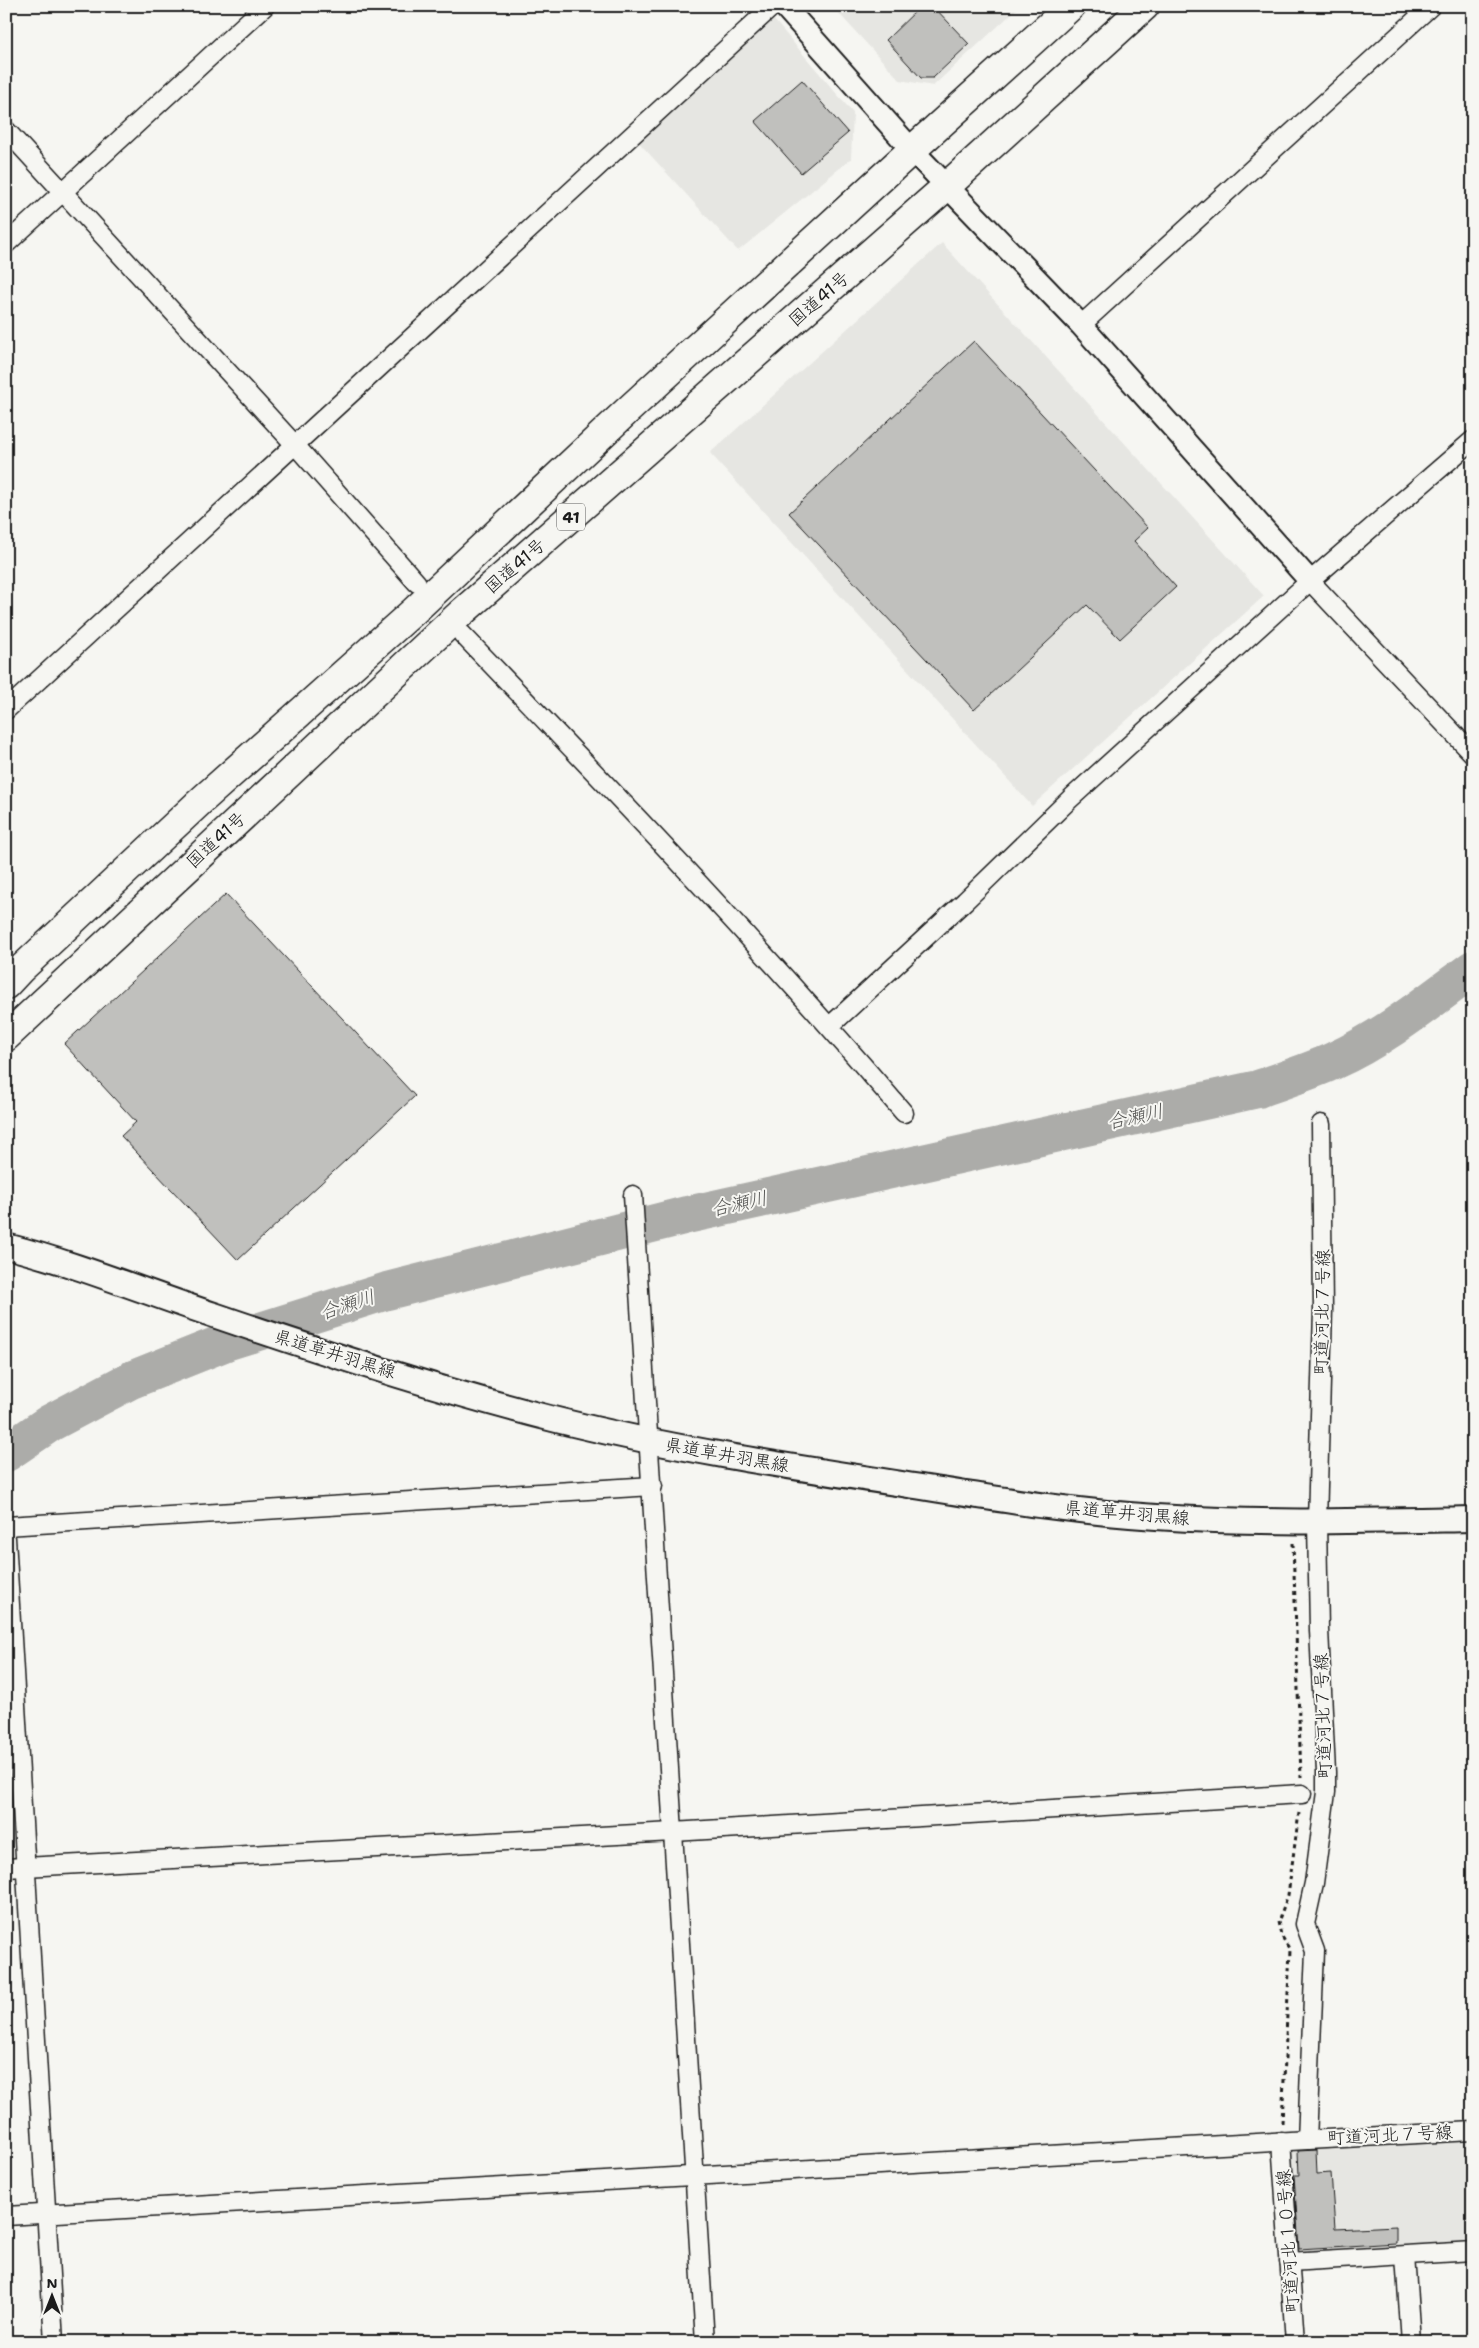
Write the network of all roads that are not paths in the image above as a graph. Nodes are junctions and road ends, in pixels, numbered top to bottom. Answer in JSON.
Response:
{"nodes":[{"id":1,"x":265,"y":6,"type":"edge"},
{"id":2,"x":773,"y":6,"type":"edge"},
{"id":3,"x":784,"y":6,"type":"edge"},
{"id":4,"x":1072,"y":6,"type":"edge"},
{"id":5,"x":1144,"y":6,"type":"edge"},
{"id":6,"x":1431,"y":6,"type":"edge"},
{"id":7,"x":6,"y":130,"type":"edge"},
{"id":8,"x":912,"y":150,"type":"junction"},
{"id":9,"x":947,"y":186,"type":"junction"},
{"id":10,"x":63,"y":191,"type":"junction"},
{"id":11,"x":6,"y":244,"type":"edge"},
{"id":12,"x":1082,"y":325,"type":"junction"},
{"id":13,"x":1473,"y":440,"type":"edge"},
{"id":14,"x":296,"y":446,"type":"junction"},
{"id":15,"x":1310,"y":580,"type":"junction"},
{"id":16,"x":416,"y":583,"type":"dead end"},
{"id":17,"x":462,"y":634,"type":"dead end"},
{"id":18,"x":6,"y":710,"type":"edge"},
{"id":19,"x":1473,"y":754,"type":"edge"},
{"id":20,"x":6,"y":984,"type":"edge"},
{"id":21,"x":830,"y":1026,"type":"junction"},
{"id":22,"x":6,"y":1037,"type":"edge"},
{"id":23,"x":904,"y":1113,"type":"dead end"},
{"id":24,"x":1321,"y":1124,"type":"dead end"},
{"id":25,"x":633,"y":1195,"type":"dead end"},
{"id":26,"x":6,"y":1246,"type":"edge"},
{"id":27,"x":649,"y":1441,"type":"junction"},
{"id":28,"x":653,"y":1486,"type":"junction"},
{"id":29,"x":1473,"y":1519,"type":"edge"},
{"id":30,"x":1317,"y":1522,"type":"junction"},
{"id":31,"x":6,"y":1526,"type":"edge"},
{"id":32,"x":6,"y":1538,"type":"edge"},
{"id":33,"x":1302,"y":1794,"type":"road end"},
{"id":34,"x":673,"y":1832,"type":"junction"},
{"id":35,"x":26,"y":1867,"type":"junction"},
{"id":36,"x":6,"y":1868,"type":"edge"},
{"id":37,"x":1473,"y":2130,"type":"edge"},
{"id":38,"x":1307,"y":2140,"type":"junction"},
{"id":39,"x":1281,"y":2141,"type":"junction"},
{"id":40,"x":694,"y":2175,"type":"junction"},
{"id":41,"x":46,"y":2214,"type":"junction"},
{"id":42,"x":6,"y":2216,"type":"edge"},
{"id":43,"x":1473,"y":2251,"type":"edge"},
{"id":44,"x":1405,"y":2256,"type":"junction"},
{"id":45,"x":1289,"y":2262,"type":"junction"},
{"id":46,"x":54,"y":2342,"type":"edge"},
{"id":47,"x":705,"y":2342,"type":"edge"},
{"id":48,"x":1295,"y":2342,"type":"edge"},
{"id":49,"x":1411,"y":2342,"type":"edge"}],
"edges":[{"from":1,"to":10,"type":"street"},
{"from":2,"to":14,"type":"street"},
{"from":3,"to":8,"type":"street"},
{"from":4,"to":8,"type":"highway","name":"国道41号","number":"41"},
{"from":5,"to":9,"type":"highway","name":"国道41号","number":"41"},
{"from":6,"to":12,"type":"street"},
{"from":7,"to":10,"type":"street"},
{"from":8,"to":9,"type":"street"},
{"from":8,"to":20,"type":"highway","name":"国道41号","number":"41"},
{"from":9,"to":12,"type":"street"},
{"from":9,"to":22,"type":"highway","name":"国道41号","number":"41"},
{"from":10,"to":11,"type":"street"},
{"from":10,"to":14,"type":"street"},
{"from":12,"to":15,"type":"street"},
{"from":13,"to":15,"type":"street"},
{"from":14,"to":16,"type":"street"},
{"from":14,"to":18,"type":"street"},
{"from":15,"to":19,"type":"street"},
{"from":15,"to":21,"type":"street"},
{"from":17,"to":21,"type":"street"},
{"from":21,"to":23,"type":"street"},
{"from":24,"to":30,"type":"street","name":"町道河北７号線"},
{"from":25,"to":27,"type":"street"},
{"from":26,"to":27,"type":"main road","name":"県道草井羽黒線"},
{"from":27,"to":28,"type":"street"},
{"from":27,"to":30,"type":"main road","name":"県道草井羽黒線"},
{"from":28,"to":31,"type":"street"},
{"from":28,"to":34,"type":"street"},
{"from":29,"to":30,"type":"main road","name":"県道草井羽黒線"},
{"from":30,"to":38,"type":"street","name":"町道河北７号線"},
{"from":32,"to":35,"type":"street"},
{"from":33,"to":34,"type":"street"},
{"from":34,"to":35,"type":"street"},
{"from":34,"to":40,"type":"street"},
{"from":35,"to":36,"type":"street"},
{"from":35,"to":41,"type":"street"},
{"from":37,"to":38,"type":"street","name":"町道河北７号線"},
{"from":38,"to":39,"type":"street"},
{"from":39,"to":40,"type":"street"},
{"from":39,"to":45,"type":"street","name":"町道河北１０号線"},
{"from":40,"to":41,"type":"street"},
{"from":40,"to":47,"type":"street"},
{"from":41,"to":42,"type":"street"},
{"from":41,"to":46,"type":"street"},
{"from":43,"to":44,"type":"street"},
{"from":44,"to":45,"type":"street"},
{"from":44,"to":49,"type":"street"},
{"from":45,"to":48,"type":"street","name":"町道河北１０号線"}]}
